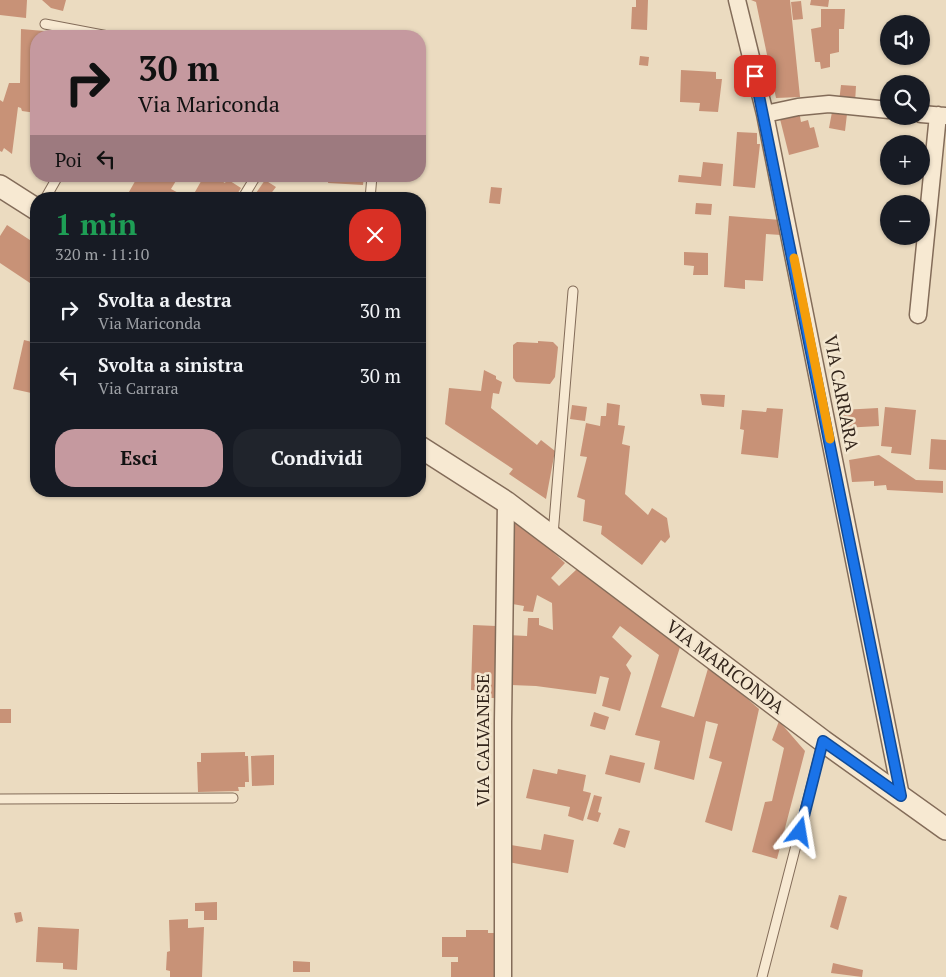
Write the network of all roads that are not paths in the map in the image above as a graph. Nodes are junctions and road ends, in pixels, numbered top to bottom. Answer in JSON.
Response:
{"nodes":[{"id":1,"x":737,"y":0,"type":"edge"},
{"id":2,"x":45,"y":24,"type":"dead end"},
{"id":3,"x":76,"y":30,"type":"edge"},
{"id":4,"x":880,"y":109,"type":"edge"},
{"id":5,"x":765,"y":114,"type":"junction"},
{"id":6,"x":942,"y":116,"type":"edge"},
{"id":7,"x":0,"y":186,"type":"edge"},
{"id":8,"x":30,"y":205,"type":"edge"},
{"id":9,"x":572,"y":291,"type":"dead end"},
{"id":10,"x":918,"y":315,"type":"dead end"},
{"id":11,"x":426,"y":451,"type":"edge"},
{"id":12,"x":506,"y":502,"type":"junction"},
{"id":13,"x":553,"y":538,"type":"junction"},
{"id":14,"x":823,"y":741,"type":"junction"},
{"id":15,"x":901,"y":796,"type":"junction"},
{"id":16,"x":233,"y":798,"type":"dead end"},
{"id":17,"x":0,"y":799,"type":"edge"},
{"id":18,"x":946,"y":829,"type":"edge"},
{"id":19,"x":503,"y":977,"type":"edge"},
{"id":20,"x":762,"y":977,"type":"edge"}],
"edges":[{"from":1,"to":5,"type":"street","name":"VIA CARRARA"},
{"from":2,"to":3,"type":"lane"},
{"from":4,"to":5,"type":"street"},
{"from":5,"to":15,"type":"street","name":"VIA CARRARA"},
{"from":6,"to":10,"type":"street"},
{"from":7,"to":8,"type":"street"},
{"from":9,"to":13,"type":"lane"},
{"from":11,"to":12,"type":"street","name":"VIA MARICONDA"},
{"from":12,"to":13,"type":"street","name":"VIA MARICONDA"},
{"from":12,"to":19,"type":"street","name":"VIA CALVANESE"},
{"from":13,"to":14,"type":"street","name":"VIA MARICONDA"},
{"from":14,"to":15,"type":"street","name":"VIA MARICONDA"},
{"from":14,"to":20,"type":"lane"},
{"from":15,"to":18,"type":"street","name":"VIA MARICONDA"},
{"from":16,"to":17,"type":"lane"}]}
